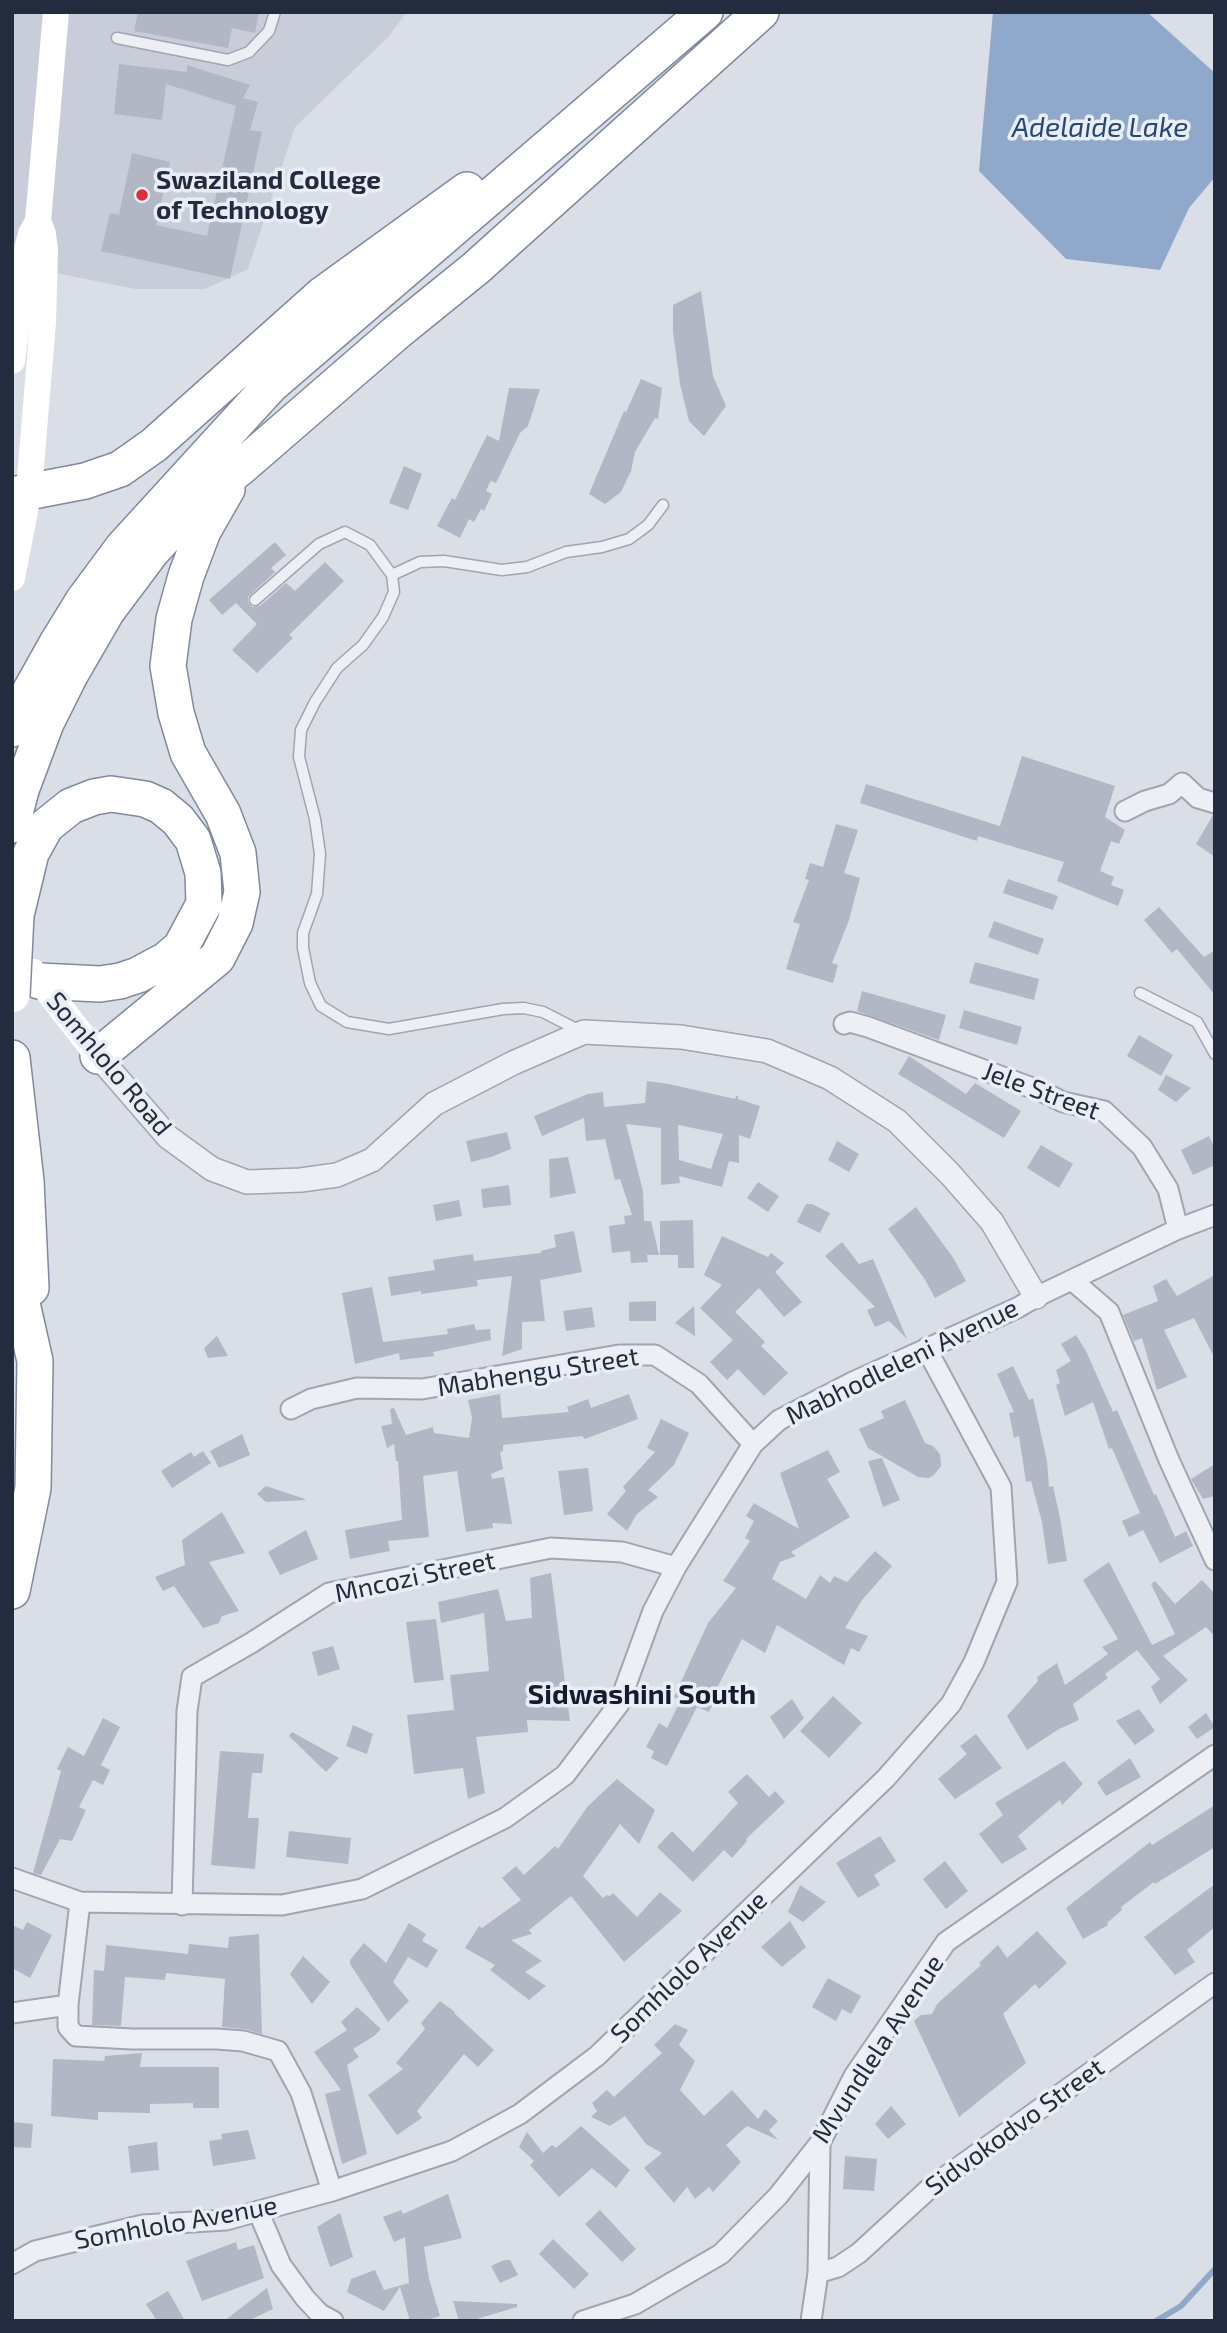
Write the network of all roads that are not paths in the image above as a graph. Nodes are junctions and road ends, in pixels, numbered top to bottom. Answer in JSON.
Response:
{"nodes":[{"id":1,"x":56,"y":12,"type":"edge"},
{"id":2,"x":275,"y":12,"type":"edge"},
{"id":3,"x":705,"y":12,"type":"edge"},
{"id":4,"x":761,"y":12,"type":"edge"},
{"id":5,"x":117,"y":37,"type":"dead end"},
{"id":6,"x":664,"y":48,"type":"junction"},
{"id":7,"x":38,"y":221,"type":"junction"},
{"id":8,"x":12,"y":361,"type":"edge"},
{"id":9,"x":240,"y":468,"type":"junction"},
{"id":10,"x":20,"y":492,"type":"edge"},
{"id":11,"x":663,"y":505,"type":"dead end"},
{"id":12,"x":392,"y":575,"type":"junction"},
{"id":13,"x":12,"y":578,"type":"edge"},
{"id":14,"x":255,"y":600,"type":"dead end"},
{"id":15,"x":12,"y":729,"type":"edge"},
{"id":16,"x":1215,"y":803,"type":"edge"},
{"id":17,"x":1125,"y":811,"type":"dead end"},
{"id":18,"x":12,"y":825,"type":"edge"},
{"id":19,"x":14,"y":928,"type":"edge"},
{"id":20,"x":26,"y":988,"type":"edge"},
{"id":21,"x":1140,"y":993,"type":"dead end"},
{"id":22,"x":844,"y":1024,"type":"dead end"},
{"id":23,"x":584,"y":1032,"type":"junction"},
{"id":24,"x":1215,"y":1054,"type":"edge"},
{"id":25,"x":98,"y":1056,"type":"junction"},
{"id":26,"x":14,"y":1071,"type":"edge"},
{"id":27,"x":1212,"y":1220,"type":"edge"},
{"id":28,"x":1178,"y":1229,"type":"junction"},
{"id":29,"x":12,"y":1259,"type":"edge"},
{"id":30,"x":1072,"y":1280,"type":"junction"},
{"id":31,"x":1035,"y":1297,"type":"junction"},
{"id":32,"x":926,"y":1348,"type":"junction"},
{"id":33,"x":34,"y":1361,"type":"junction"},
{"id":34,"x":291,"y":1409,"type":"dead end"},
{"id":35,"x":753,"y":1444,"type":"junction"},
{"id":36,"x":1215,"y":1560,"type":"edge"},
{"id":37,"x":676,"y":1567,"type":"junction"},
{"id":38,"x":12,"y":1591,"type":"edge"},
{"id":39,"x":1215,"y":1755,"type":"edge"},
{"id":40,"x":12,"y":1878,"type":"edge"},
{"id":41,"x":80,"y":1902,"type":"junction"},
{"id":42,"x":182,"y":1905,"type":"junction"},
{"id":43,"x":1215,"y":1983,"type":"edge"},
{"id":44,"x":68,"y":2005,"type":"junction"},
{"id":45,"x":12,"y":2013,"type":"edge"},
{"id":46,"x":820,"y":2143,"type":"junction"},
{"id":47,"x":332,"y":2191,"type":"junction"},
{"id":48,"x":258,"y":2211,"type":"junction"},
{"id":49,"x":12,"y":2264,"type":"edge"},
{"id":50,"x":818,"y":2273,"type":"junction"},
{"id":51,"x":333,"y":2321,"type":"edge"},
{"id":52,"x":583,"y":2321,"type":"edge"},
{"id":53,"x":811,"y":2321,"type":"edge"}],
"edges":[{"from":1,"to":7,"type":"main road"},
{"from":2,"to":5,"type":"lane"},
{"from":3,"to":6,"type":"highway"},
{"from":4,"to":9,"type":"highway"},
{"from":6,"to":10,"type":"highway"},
{"from":6,"to":15,"type":"highway"},
{"from":7,"to":8,"type":"main road"},
{"from":7,"to":10,"type":"main road"},
{"from":9,"to":18,"type":"highway"},
{"from":9,"to":25,"type":"highway"},
{"from":10,"to":13,"type":"main road"},
{"from":11,"to":12,"type":"lane"},
{"from":12,"to":14,"type":"lane"},
{"from":12,"to":23,"type":"lane"},
{"from":16,"to":17,"type":"street"},
{"from":19,"to":20,"type":"highway","bridge":true},
{"from":19,"to":20,"type":"highway"},
{"from":20,"to":25,"type":"main road","name":"Somhlolo Road"},
{"from":21,"to":24,"type":"lane"},
{"from":22,"to":28,"type":"street","name":"Jele Street"},
{"from":23,"to":25,"type":"street","name":"Somhlolo Road"},
{"from":23,"to":31,"type":"street","name":"Somhlolo Road"},
{"from":26,"to":33,"type":"highway"},
{"from":27,"to":28,"type":"street","name":"Mabhodleleni Avenue"},
{"from":28,"to":30,"type":"street","name":"Mabhodleleni Avenue"},
{"from":29,"to":33,"type":"highway"},
{"from":30,"to":31,"type":"street","name":"Mabhodleleni Avenue"},
{"from":30,"to":36,"type":"street"},
{"from":31,"to":32,"type":"street","name":"Mabhodleleni Avenue"},
{"from":32,"to":35,"type":"street","name":"Mabhodleleni Avenue"},
{"from":32,"to":47,"type":"street","name":"Somhlolo Avenue"},
{"from":33,"to":38,"type":"highway"},
{"from":34,"to":35,"type":"street","name":"Mabhengu Street"},
{"from":35,"to":37,"type":"street","name":"Mabhodleleni Avenue"},
{"from":37,"to":42,"type":"street","name":"Mabhodleleni Avenue"},
{"from":37,"to":42,"type":"street","name":"Mncozi Street"},
{"from":39,"to":46,"type":"street","name":"Mvundlela Avenue"},
{"from":40,"to":41,"type":"street","name":"Mabhodleleni Avenue"},
{"from":41,"to":42,"type":"street","name":"Mabhodleleni Avenue"},
{"from":41,"to":44,"type":"street"},
{"from":43,"to":50,"type":"street","name":"Sidvokodvo Street"},
{"from":44,"to":45,"type":"street"},
{"from":44,"to":47,"type":"street"},
{"from":46,"to":50,"type":"street"},
{"from":46,"to":52,"type":"street","name":"Mvundlela Avenue"},
{"from":47,"to":48,"type":"street","name":"Somhlolo Avenue"},
{"from":48,"to":49,"type":"street","name":"Somhlolo Avenue"},
{"from":48,"to":51,"type":"street"},
{"from":50,"to":53,"type":"street"}]}
